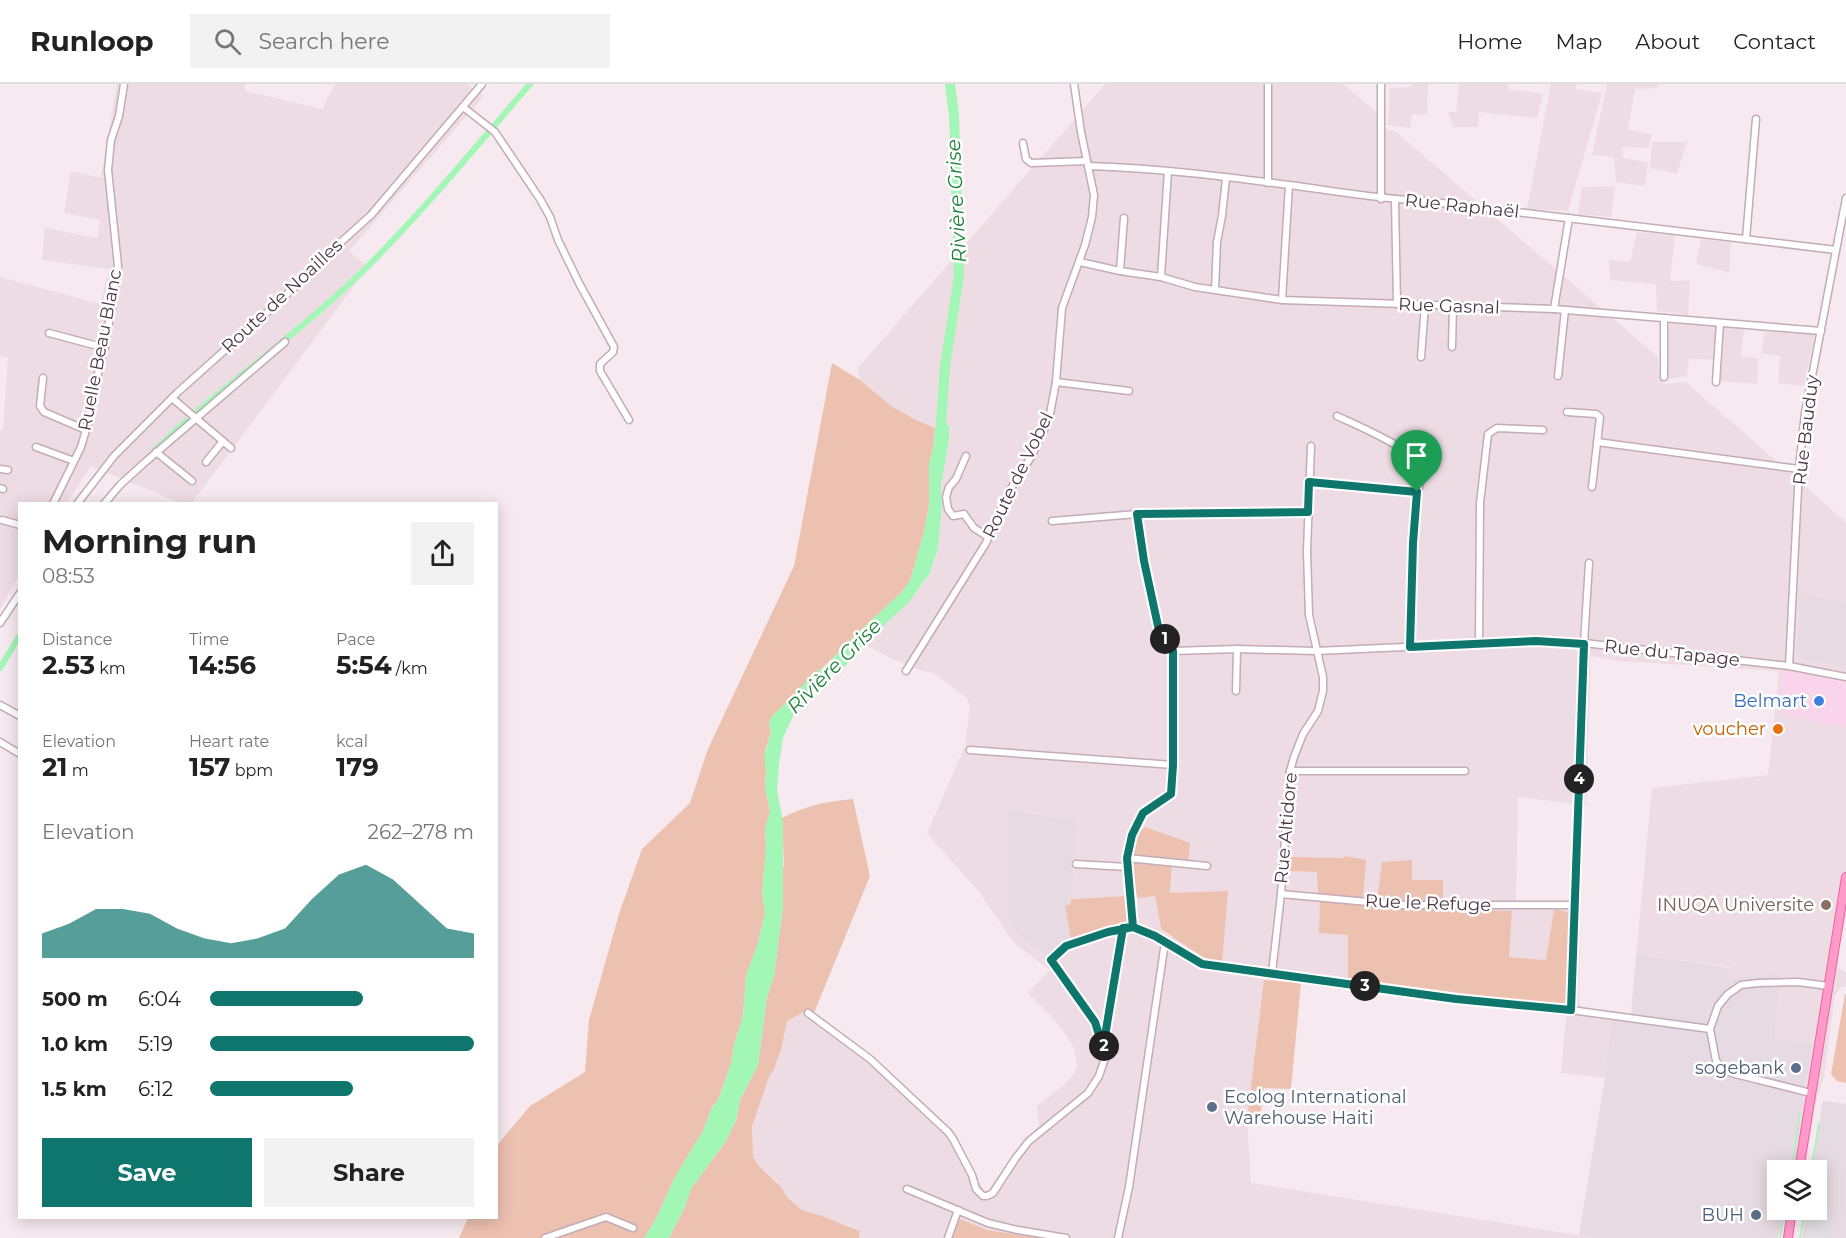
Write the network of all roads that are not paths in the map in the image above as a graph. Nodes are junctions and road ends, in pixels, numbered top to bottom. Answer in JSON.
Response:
{"nodes":[{"id":1,"x":124,"y":84,"type":"edge"},
{"id":2,"x":482,"y":84,"type":"edge"},
{"id":3,"x":1074,"y":84,"type":"edge"},
{"id":4,"x":1268,"y":84,"type":"edge"},
{"id":5,"x":1381,"y":84,"type":"edge"},
{"id":6,"x":463,"y":107,"type":"junction"},
{"id":7,"x":1756,"y":119,"type":"dead end"},
{"id":8,"x":1023,"y":142,"type":"dead end"},
{"id":9,"x":1088,"y":164,"type":"junction"},
{"id":10,"x":1168,"y":171,"type":"junction"},
{"id":11,"x":1226,"y":178,"type":"junction"},
{"id":12,"x":1268,"y":183,"type":"junction"},
{"id":13,"x":1289,"y":185,"type":"junction"},
{"id":14,"x":1846,"y":198,"type":"edge"},
{"id":15,"x":1381,"y":199,"type":"junction"},
{"id":16,"x":1395,"y":199,"type":"junction"},
{"id":17,"x":1124,"y":218,"type":"dead end"},
{"id":18,"x":1569,"y":218,"type":"junction"},
{"id":19,"x":1746,"y":239,"type":"junction"},
{"id":20,"x":1836,"y":250,"type":"junction"},
{"id":21,"x":1080,"y":262,"type":"junction"},
{"id":22,"x":1120,"y":271,"type":"junction"},
{"id":23,"x":1161,"y":277,"type":"junction"},
{"id":24,"x":1215,"y":290,"type":"junction"},
{"id":25,"x":1282,"y":300,"type":"junction"},
{"id":26,"x":1397,"y":304,"type":"junction"},
{"id":27,"x":1425,"y":305,"type":"junction"},
{"id":28,"x":1453,"y":306,"type":"junction"},
{"id":29,"x":1554,"y":309,"type":"junction"},
{"id":30,"x":1565,"y":310,"type":"junction"},
{"id":31,"x":1664,"y":318,"type":"junction"},
{"id":32,"x":1720,"y":323,"type":"junction"},
{"id":33,"x":1821,"y":331,"type":"junction"},
{"id":34,"x":49,"y":333,"type":"dead end"},
{"id":35,"x":285,"y":342,"type":"dead end"},
{"id":36,"x":1452,"y":346,"type":"dead end"},
{"id":37,"x":105,"y":348,"type":"junction"},
{"id":38,"x":1421,"y":357,"type":"dead end"},
{"id":39,"x":1558,"y":376,"type":"dead end"},
{"id":40,"x":43,"y":378,"type":"dead end"},
{"id":41,"x":1664,"y":378,"type":"dead end"},
{"id":42,"x":1056,"y":382,"type":"junction"},
{"id":43,"x":1716,"y":382,"type":"dead end"},
{"id":44,"x":1129,"y":391,"type":"dead end"},
{"id":45,"x":172,"y":398,"type":"junction"},
{"id":46,"x":1567,"y":412,"type":"dead end"},
{"id":47,"x":1337,"y":416,"type":"dead end"},
{"id":48,"x":196,"y":419,"type":"junction"},
{"id":49,"x":629,"y":420,"type":"dead end"},
{"id":50,"x":86,"y":430,"type":"junction"},
{"id":51,"x":1543,"y":430,"type":"dead end"},
{"id":52,"x":223,"y":441,"type":"junction"},
{"id":53,"x":1597,"y":442,"type":"junction"},
{"id":54,"x":1311,"y":446,"type":"dead end"},
{"id":55,"x":36,"y":447,"type":"dead end"},
{"id":56,"x":231,"y":448,"type":"dead end"},
{"id":57,"x":156,"y":452,"type":"junction"},
{"id":58,"x":966,"y":456,"type":"dead end"},
{"id":59,"x":74,"y":461,"type":"junction"},
{"id":60,"x":206,"y":462,"type":"dead end"},
{"id":61,"x":0,"y":469,"type":"edge"},
{"id":62,"x":1799,"y":469,"type":"junction"},
{"id":63,"x":8,"y":470,"type":"dead end"},
{"id":64,"x":192,"y":481,"type":"dead end"},
{"id":65,"x":1309,"y":482,"type":"junction"},
{"id":66,"x":1592,"y":487,"type":"dead end"},
{"id":67,"x":1417,"y":492,"type":"junction"},
{"id":68,"x":54,"y":502,"type":"edge"},
{"id":69,"x":79,"y":502,"type":"edge"},
{"id":70,"x":106,"y":502,"type":"edge"},
{"id":71,"x":1308,"y":512,"type":"junction"},
{"id":72,"x":1137,"y":514,"type":"junction"},
{"id":73,"x":2,"y":520,"type":"dead end"},
{"id":74,"x":1052,"y":521,"type":"dead end"},
{"id":75,"x":18,"y":524,"type":"edge"},
{"id":76,"x":988,"y":537,"type":"junction"},
{"id":77,"x":1589,"y":563,"type":"dead end"},
{"id":78,"x":18,"y":597,"type":"edge"},
{"id":79,"x":0,"y":623,"type":"edge"},
{"id":80,"x":1584,"y":644,"type":"junction"},
{"id":81,"x":1479,"y":645,"type":"junction"},
{"id":82,"x":1410,"y":647,"type":"junction"},
{"id":83,"x":1237,"y":649,"type":"junction"},
{"id":84,"x":1173,"y":651,"type":"junction"},
{"id":85,"x":1316,"y":651,"type":"junction"},
{"id":86,"x":1789,"y":666,"type":"junction"},
{"id":87,"x":906,"y":671,"type":"dead end"},
{"id":88,"x":1846,"y":677,"type":"edge"},
{"id":89,"x":1236,"y":692,"type":"dead end"},
{"id":90,"x":0,"y":705,"type":"edge"},
{"id":91,"x":18,"y":715,"type":"edge"},
{"id":92,"x":2,"y":743,"type":"edge"},
{"id":93,"x":970,"y":750,"type":"dead end"},
{"id":94,"x":0,"y":751,"type":"edge"},
{"id":95,"x":18,"y":753,"type":"edge"},
{"id":96,"x":1173,"y":765,"type":"junction"},
{"id":97,"x":1290,"y":771,"type":"junction"},
{"id":98,"x":1465,"y":771,"type":"dead end"},
{"id":99,"x":1127,"y":858,"type":"junction"},
{"id":100,"x":1076,"y":864,"type":"dead end"},
{"id":101,"x":1207,"y":866,"type":"dead end"},
{"id":102,"x":1127,"y":867,"type":"junction"},
{"id":103,"x":1846,"y":877,"type":"edge"},
{"id":104,"x":1281,"y":894,"type":"junction"},
{"id":105,"x":1575,"y":905,"type":"junction"},
{"id":106,"x":1133,"y":927,"type":"junction"},
{"id":107,"x":1123,"y":928,"type":"junction"},
{"id":108,"x":1165,"y":942,"type":"junction"},
{"id":109,"x":1272,"y":973,"type":"junction"},
{"id":110,"x":1828,"y":986,"type":"junction"},
{"id":111,"x":1571,"y":1010,"type":"junction"},
{"id":112,"x":808,"y":1013,"type":"dead end"},
{"id":113,"x":1710,"y":1029,"type":"junction"},
{"id":114,"x":1103,"y":1048,"type":"junction"},
{"id":115,"x":1811,"y":1093,"type":"junction"},
{"id":116,"x":1801,"y":1160,"type":"edge"},
{"id":117,"x":908,"y":1189,"type":"dead end"},
{"id":118,"x":958,"y":1210,"type":"junction"},
{"id":119,"x":1790,"y":1220,"type":"edge"},
{"id":120,"x":633,"y":1228,"type":"dead end"},
{"id":121,"x":545,"y":1238,"type":"edge"},
{"id":122,"x":948,"y":1238,"type":"edge"},
{"id":123,"x":1066,"y":1238,"type":"edge"},
{"id":124,"x":1118,"y":1238,"type":"edge"},
{"id":125,"x":1788,"y":1238,"type":"edge"}],
"edges":[{"from":1,"to":37,"type":"street","name":"Ruelle Beau Blanc"},
{"from":2,"to":6,"type":"street","name":"Route de Noailles"},
{"from":3,"to":9,"type":"street","name":"Route de Vobel"},
{"from":4,"to":12,"type":"street"},
{"from":5,"to":15,"type":"street"},
{"from":6,"to":45,"type":"street","name":"Route de Noailles"},
{"from":6,"to":49,"type":"street"},
{"from":7,"to":19,"type":"street"},
{"from":8,"to":9,"type":"street","name":"Rue Raphaël"},
{"from":9,"to":10,"type":"street","name":"Rue Raphaël"},
{"from":9,"to":21,"type":"street","name":"Route de Vobel"},
{"from":10,"to":11,"type":"street","name":"Rue Raphaël"},
{"from":10,"to":23,"type":"street"},
{"from":11,"to":12,"type":"street","name":"Rue Raphaël"},
{"from":11,"to":24,"type":"street"},
{"from":12,"to":13,"type":"street","name":"Rue Raphaël"},
{"from":13,"to":15,"type":"street","name":"Rue Raphaël"},
{"from":13,"to":25,"type":"street"},
{"from":14,"to":20,"type":"street","name":"Rue Bauduy"},
{"from":15,"to":16,"type":"street","name":"Rue Raphaël"},
{"from":16,"to":18,"type":"street","name":"Rue Raphaël"},
{"from":16,"to":26,"type":"street"},
{"from":17,"to":22,"type":"street"},
{"from":18,"to":19,"type":"street","name":"Rue Raphaël"},
{"from":18,"to":29,"type":"street"},
{"from":19,"to":20,"type":"street","name":"Rue Raphaël"},
{"from":20,"to":33,"type":"street","name":"Rue Bauduy"},
{"from":21,"to":22,"type":"street","name":"Rue Gasnal"},
{"from":21,"to":42,"type":"street","name":"Route de Vobel"},
{"from":22,"to":23,"type":"street","name":"Rue Gasnal"},
{"from":23,"to":24,"type":"street","name":"Rue Gasnal"},
{"from":24,"to":25,"type":"street","name":"Rue Gasnal"},
{"from":25,"to":26,"type":"street","name":"Rue Gasnal"},
{"from":26,"to":27,"type":"street","name":"Rue Gasnal"},
{"from":27,"to":28,"type":"street","name":"Rue Gasnal"},
{"from":27,"to":38,"type":"street"},
{"from":28,"to":29,"type":"street","name":"Rue Gasnal"},
{"from":28,"to":36,"type":"street"},
{"from":29,"to":30,"type":"street","name":"Rue Gasnal"},
{"from":30,"to":31,"type":"street","name":"Rue Gasnal"},
{"from":30,"to":39,"type":"street"},
{"from":31,"to":32,"type":"street","name":"Rue Gasnal"},
{"from":31,"to":41,"type":"street"},
{"from":32,"to":33,"type":"street","name":"Rue Gasnal"},
{"from":32,"to":43,"type":"street"},
{"from":33,"to":62,"type":"street","name":"Rue Bauduy"},
{"from":34,"to":37,"type":"street"},
{"from":35,"to":48,"type":"street"},
{"from":37,"to":50,"type":"street","name":"Ruelle Beau Blanc"},
{"from":40,"to":50,"type":"street"},
{"from":42,"to":44,"type":"street"},
{"from":42,"to":76,"type":"street","name":"Route de Vobel"},
{"from":45,"to":48,"type":"street"},
{"from":45,"to":69,"type":"street","name":"Route de Noailles"},
{"from":46,"to":53,"type":"street"},
{"from":47,"to":67,"type":"street"},
{"from":48,"to":52,"type":"street"},
{"from":48,"to":57,"type":"street"},
{"from":50,"to":59,"type":"street","name":"Ruelle Beau Blanc"},
{"from":51,"to":81,"type":"street"},
{"from":52,"to":56,"type":"street"},
{"from":52,"to":60,"type":"street"},
{"from":53,"to":62,"type":"street"},
{"from":53,"to":66,"type":"street"},
{"from":54,"to":65,"type":"street","name":"Rue Altidore"},
{"from":55,"to":59,"type":"street"},
{"from":57,"to":64,"type":"street"},
{"from":57,"to":70,"type":"street"},
{"from":58,"to":76,"type":"street"},
{"from":59,"to":68,"type":"street","name":"Ruelle Beau Blanc"},
{"from":61,"to":63,"type":"street"},
{"from":62,"to":86,"type":"street","name":"Rue Bauduy"},
{"from":65,"to":67,"type":"street"},
{"from":65,"to":71,"type":"street","name":"Rue Altidore"},
{"from":67,"to":82,"type":"street"},
{"from":71,"to":72,"type":"street"},
{"from":71,"to":85,"type":"street","name":"Rue Altidore"},
{"from":72,"to":74,"type":"street"},
{"from":72,"to":84,"type":"street"},
{"from":73,"to":75,"type":"street"},
{"from":76,"to":87,"type":"street","name":"Route de Vobel"},
{"from":77,"to":80,"type":"street"},
{"from":78,"to":79,"type":"street"},
{"from":80,"to":81,"type":"street","name":"Rue du Tapage"},
{"from":80,"to":86,"type":"street","name":"Rue du Tapage"},
{"from":80,"to":105,"type":"street"},
{"from":81,"to":82,"type":"street","name":"Rue du Tapage"},
{"from":82,"to":85,"type":"street","name":"Rue du Tapage"},
{"from":83,"to":84,"type":"street","name":"Rue du Tapage"},
{"from":83,"to":85,"type":"street","name":"Rue du Tapage"},
{"from":83,"to":89,"type":"street"},
{"from":84,"to":96,"type":"street"},
{"from":85,"to":97,"type":"street","name":"Rue Altidore"},
{"from":86,"to":88,"type":"street","name":"Rue du Tapage"},
{"from":90,"to":91,"type":"street"},
{"from":92,"to":94,"type":"street"},
{"from":92,"to":95,"type":"street"},
{"from":93,"to":96,"type":"street"},
{"from":96,"to":99,"type":"street"},
{"from":97,"to":98,"type":"street"},
{"from":97,"to":104,"type":"street","name":"Rue Altidore"},
{"from":99,"to":101,"type":"street"},
{"from":99,"to":102,"type":"street"},
{"from":100,"to":102,"type":"street"},
{"from":102,"to":106,"type":"street"},
{"from":103,"to":110,"type":"main road"},
{"from":104,"to":105,"type":"street","name":"Rue le Refuge"},
{"from":104,"to":109,"type":"street","name":"Rue Altidore"},
{"from":105,"to":111,"type":"street"},
{"from":106,"to":107,"type":"street"},
{"from":106,"to":108,"type":"street"},
{"from":107,"to":114,"type":"street"},
{"from":107,"to":114,"type":"street"},
{"from":108,"to":109,"type":"street"},
{"from":108,"to":124,"type":"street"},
{"from":109,"to":111,"type":"street"},
{"from":110,"to":113,"type":"street"},
{"from":110,"to":115,"type":"main road"},
{"from":111,"to":113,"type":"street"},
{"from":112,"to":114,"type":"street"},
{"from":113,"to":115,"type":"street"},
{"from":115,"to":116,"type":"main road"},
{"from":117,"to":118,"type":"street"},
{"from":118,"to":122,"type":"street"},
{"from":118,"to":123,"type":"street"},
{"from":119,"to":125,"type":"main road"},
{"from":120,"to":121,"type":"street"}]}
